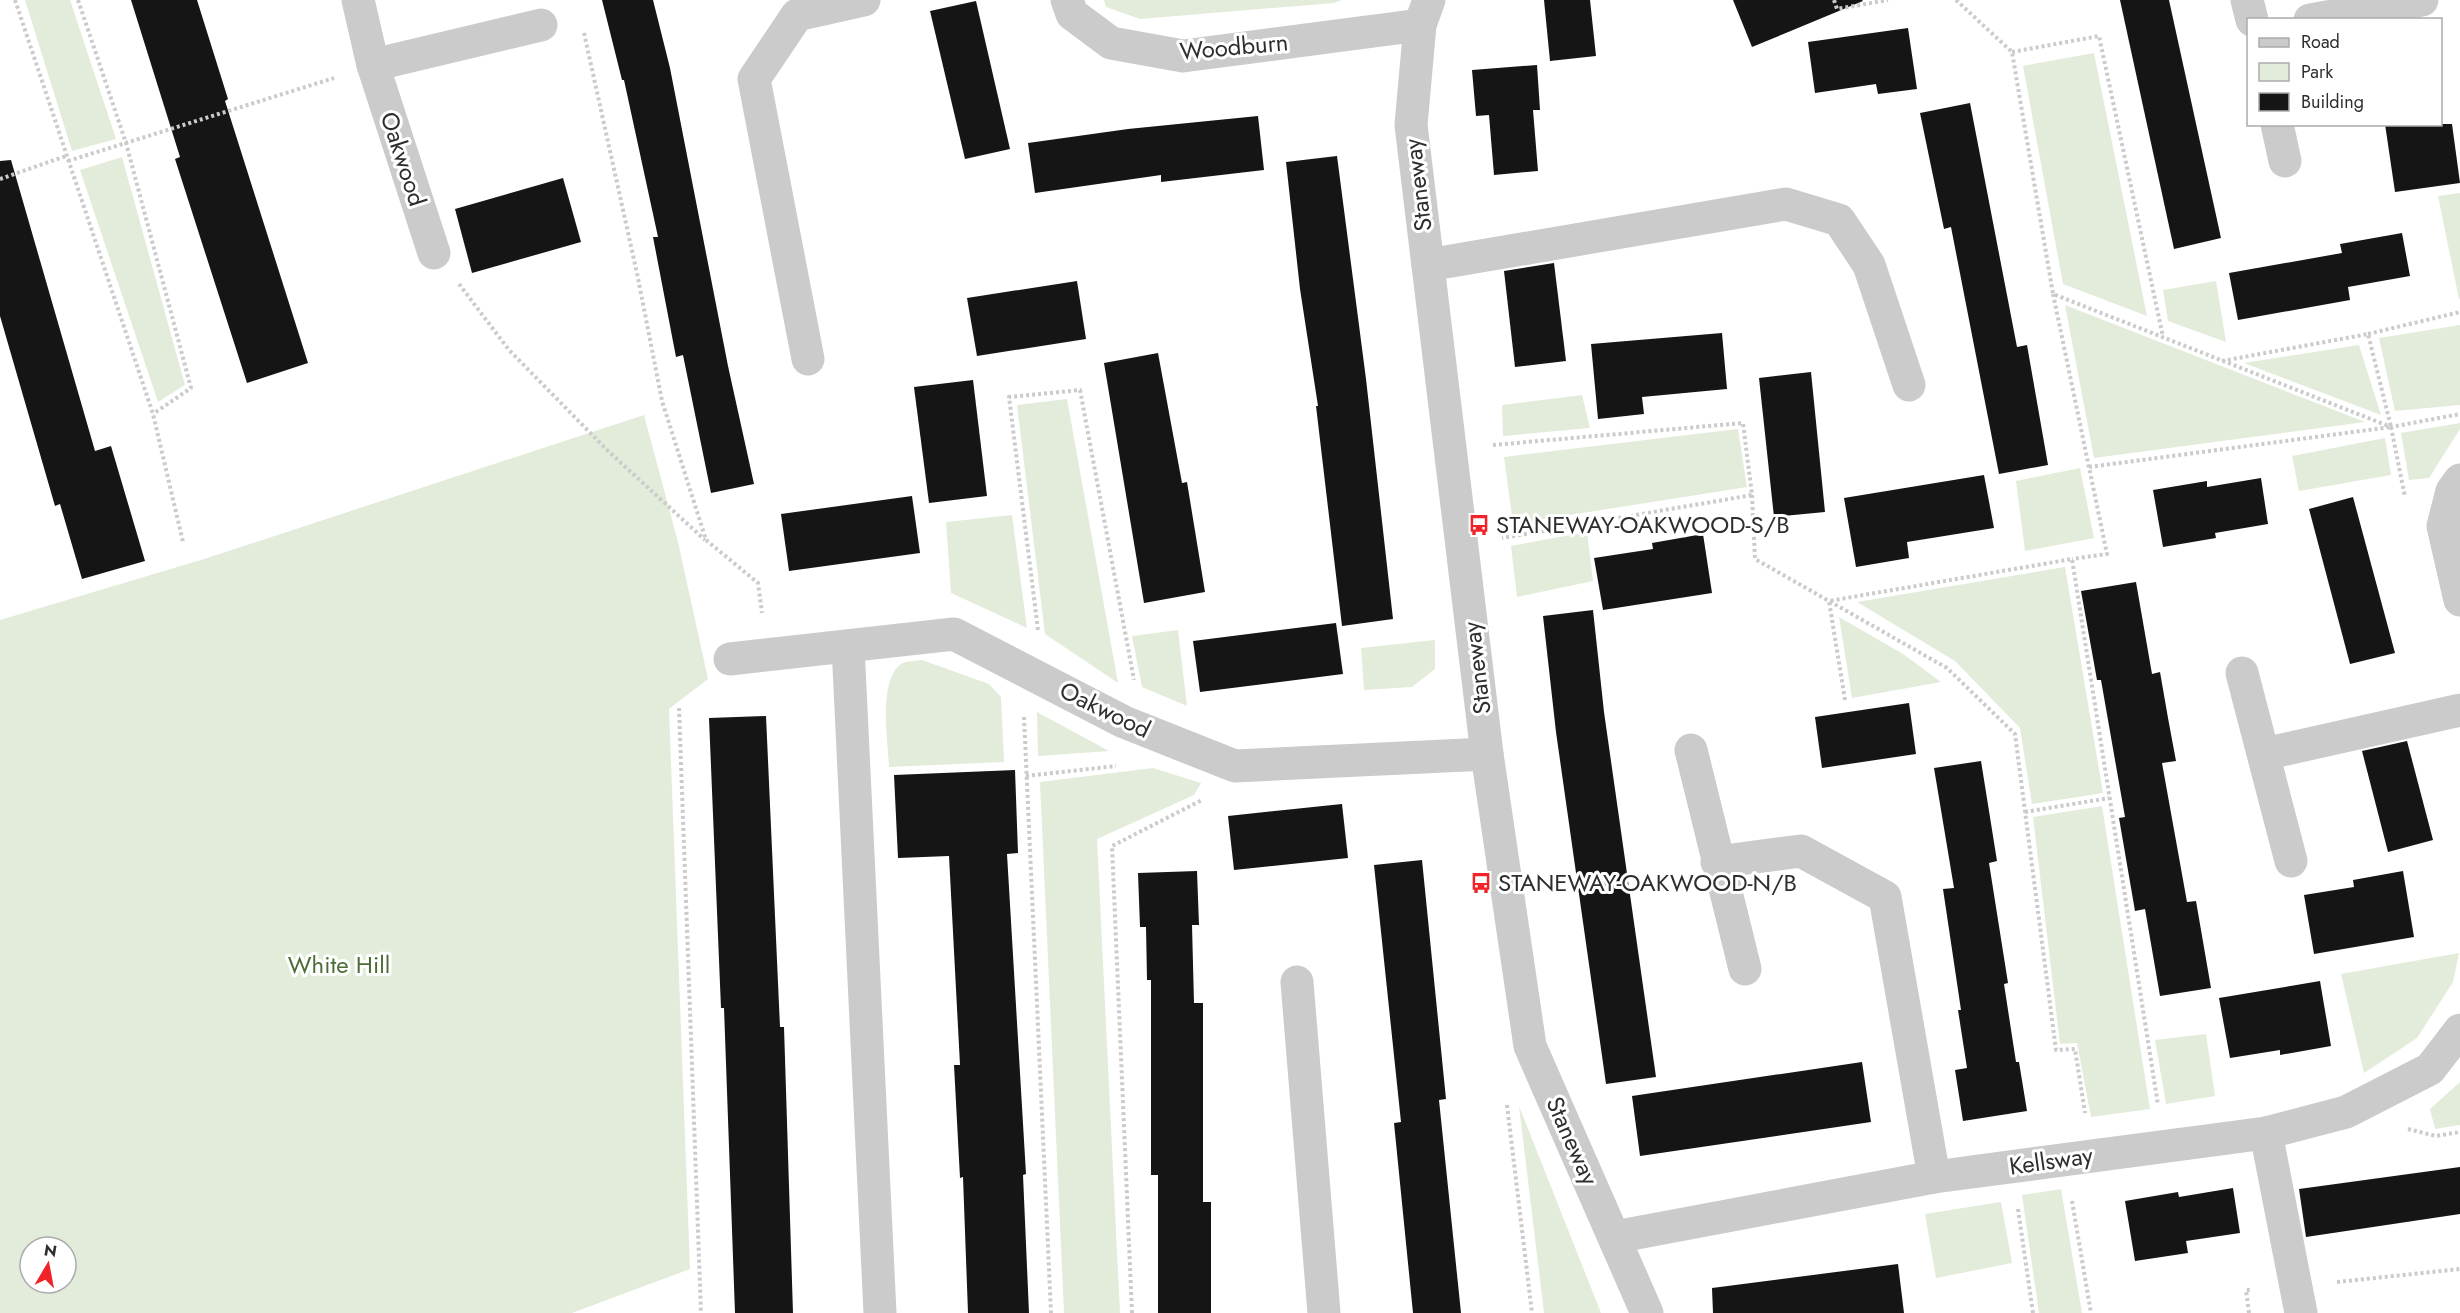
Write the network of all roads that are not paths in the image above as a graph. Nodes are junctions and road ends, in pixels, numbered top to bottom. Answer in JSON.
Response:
{"nodes":[{"id":1,"x":358,"y":0,"type":"edge"},
{"id":2,"x":864,"y":0,"type":"edge"},
{"id":3,"x":1067,"y":0,"type":"edge"},
{"id":4,"x":2247,"y":0,"type":"edge"},
{"id":5,"x":2422,"y":0,"type":"edge"},
{"id":6,"x":1424,"y":13,"type":"edge"},
{"id":7,"x":2252,"y":18,"type":"edge"},
{"id":8,"x":2321,"y":18,"type":"edge"},
{"id":9,"x":541,"y":25,"type":"dead end"},
{"id":10,"x":373,"y":65,"type":"junction"},
{"id":11,"x":2277,"y":126,"type":"edge"},
{"id":12,"x":2285,"y":161,"type":"dead end"},
{"id":13,"x":434,"y":254,"type":"road end"},
{"id":14,"x":1428,"y":265,"type":"junction"},
{"id":15,"x":807,"y":359,"type":"dead end"},
{"id":16,"x":1909,"y":385,"type":"dead end"},
{"id":17,"x":2460,"y":480,"type":"edge"},
{"id":18,"x":2460,"y":600,"type":"edge"},
{"id":19,"x":848,"y":646,"type":"junction"},
{"id":20,"x":730,"y":659,"type":"dead end"},
{"id":21,"x":2242,"y":674,"type":"dead end"},
{"id":22,"x":2460,"y":710,"type":"edge"},
{"id":23,"x":1691,"y":750,"type":"dead end"},
{"id":24,"x":1487,"y":754,"type":"junction"},
{"id":25,"x":2264,"y":754,"type":"junction"},
{"id":26,"x":2291,"y":861,"type":"dead end"},
{"id":27,"x":1717,"y":862,"type":"junction"},
{"id":28,"x":1745,"y":969,"type":"dead end"},
{"id":29,"x":1297,"y":982,"type":"dead end"},
{"id":30,"x":2460,"y":1030,"type":"edge"},
{"id":31,"x":2266,"y":1133,"type":"junction"},
{"id":32,"x":1934,"y":1177,"type":"junction"},
{"id":33,"x":1615,"y":1237,"type":"junction"},
{"id":34,"x":2298,"y":1300,"type":"edge"},
{"id":35,"x":880,"y":1313,"type":"edge"},
{"id":36,"x":1324,"y":1313,"type":"edge"},
{"id":37,"x":1647,"y":1313,"type":"edge"}],
"edges":[{"from":1,"to":10,"type":"street","name":"Oakwood"},
{"from":2,"to":15,"type":"street"},
{"from":3,"to":6,"type":"street","name":"Woodburn"},
{"from":4,"to":7,"type":"street"},
{"from":5,"to":8,"type":"street"},
{"from":6,"to":14,"type":"street","name":"Staneway"},
{"from":9,"to":10,"type":"street"},
{"from":10,"to":13,"type":"street","name":"Oakwood"},
{"from":11,"to":12,"type":"street"},
{"from":14,"to":16,"type":"street"},
{"from":14,"to":24,"type":"street","name":"Staneway"},
{"from":17,"to":18,"type":"street"},
{"from":19,"to":20,"type":"street","name":"Oakwood"},
{"from":19,"to":24,"type":"street","name":"Oakwood"},
{"from":19,"to":35,"type":"street"},
{"from":21,"to":25,"type":"street"},
{"from":22,"to":25,"type":"street"},
{"from":23,"to":27,"type":"street"},
{"from":24,"to":33,"type":"street","name":"Staneway"},
{"from":25,"to":26,"type":"street"},
{"from":27,"to":28,"type":"street"},
{"from":27,"to":32,"type":"street"},
{"from":29,"to":36,"type":"street"},
{"from":30,"to":31,"type":"street","name":"Kellsway"},
{"from":31,"to":32,"type":"street","name":"Kellsway"},
{"from":31,"to":34,"type":"street"},
{"from":32,"to":33,"type":"street","name":"Kellsway"},
{"from":33,"to":37,"type":"street","name":"Staneway"}]}
